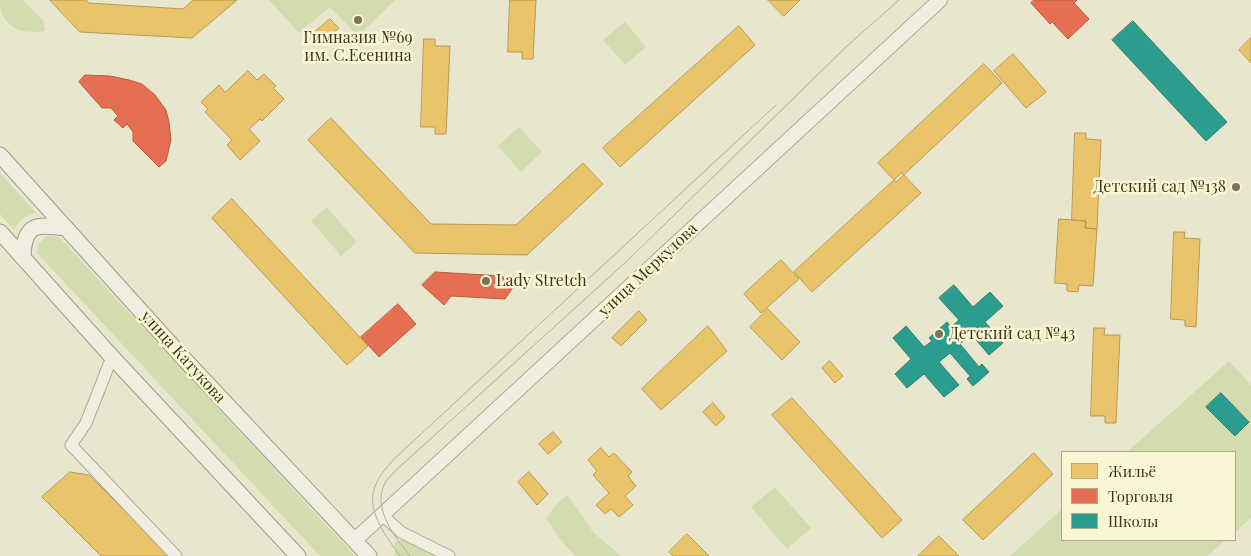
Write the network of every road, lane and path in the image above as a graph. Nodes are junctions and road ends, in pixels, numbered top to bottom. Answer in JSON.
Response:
{"nodes":[{"id":1,"x":940,"y":0,"type":"edge"},
{"id":2,"x":0,"y":155,"type":"edge"},
{"id":3,"x":66,"y":228,"type":"junction"},
{"id":4,"x":0,"y":232,"type":"edge"},
{"id":5,"x":24,"y":258,"type":"junction"},
{"id":6,"x":112,"y":357,"type":"junction"},
{"id":7,"x":382,"y":515,"type":"junction"},
{"id":8,"x":355,"y":540,"type":"junction"},
{"id":9,"x":292,"y":553,"type":"edge"},
{"id":10,"x":176,"y":556,"type":"edge"},
{"id":11,"x":369,"y":556,"type":"edge"},
{"id":12,"x":449,"y":556,"type":"edge"}],
"edges":[{"from":1,"to":7,"type":"street","name":"улица Меркулова"},
{"from":2,"to":3,"type":"main road","name":"улица Катукова"},
{"from":3,"to":5,"type":"main road"},
{"from":3,"to":8,"type":"main road","name":"улица Катукова"},
{"from":4,"to":5,"type":"main road"},
{"from":5,"to":6,"type":"main road"},
{"from":6,"to":9,"type":"main road"},
{"from":6,"to":10,"type":"street"},
{"from":7,"to":8,"type":"street","name":"улица Меркулова"},
{"from":7,"to":12,"type":"street"},
{"from":8,"to":11,"type":"main road","name":"улица Катукова"}]}
